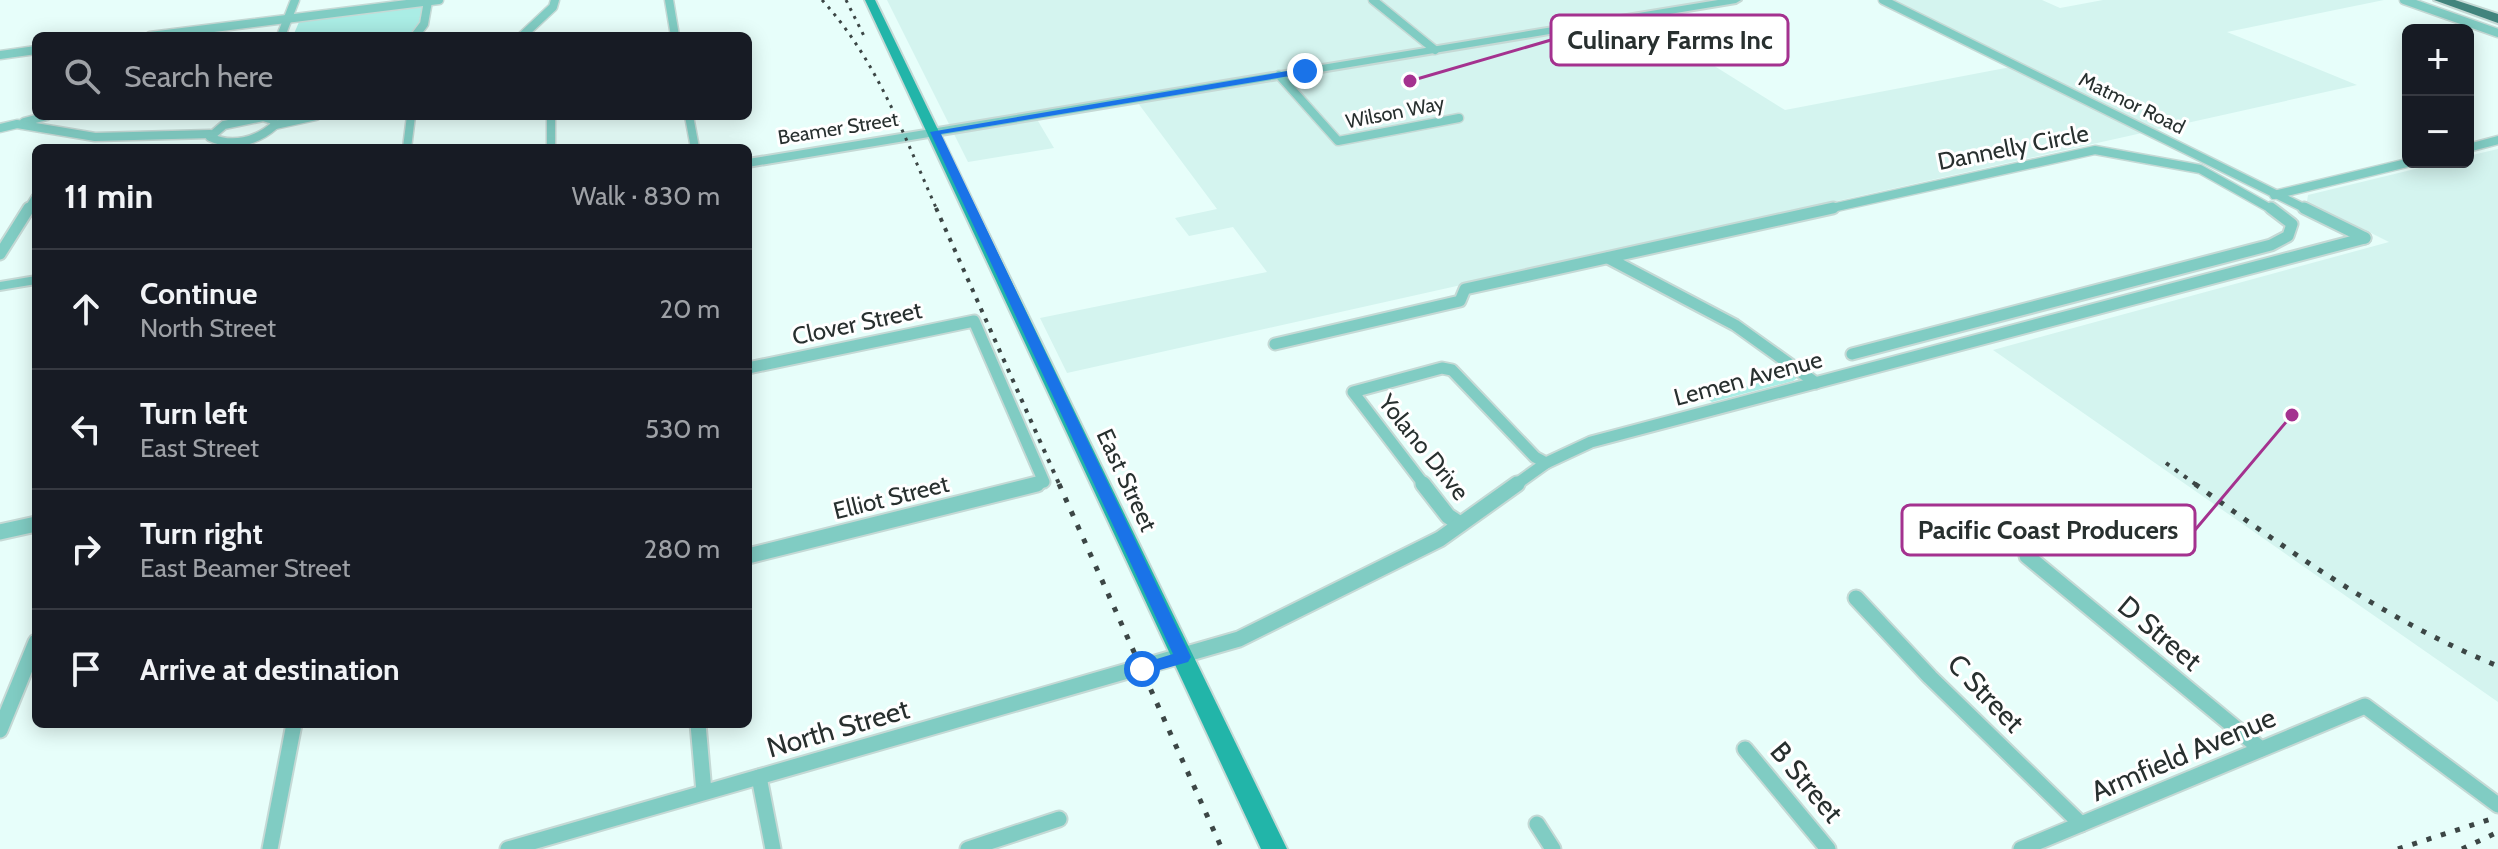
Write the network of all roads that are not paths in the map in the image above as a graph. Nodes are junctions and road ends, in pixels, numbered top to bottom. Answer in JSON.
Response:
{"nodes":[{"id":1,"x":295,"y":0,"type":"edge"},
{"id":2,"x":439,"y":0,"type":"edge"},
{"id":3,"x":555,"y":0,"type":"edge"},
{"id":4,"x":669,"y":0,"type":"edge"},
{"id":5,"x":870,"y":0,"type":"edge"},
{"id":6,"x":1373,"y":0,"type":"edge"},
{"id":7,"x":1736,"y":0,"type":"edge"},
{"id":8,"x":1883,"y":0,"type":"edge"},
{"id":9,"x":2404,"y":0,"type":"edge"},
{"id":10,"x":2441,"y":0,"type":"edge"},
{"id":11,"x":2481,"y":0,"type":"edge"},
{"id":12,"x":428,"y":1,"type":"edge"},
{"id":13,"x":2498,"y":6,"type":"edge"},
{"id":14,"x":288,"y":19,"type":"junction"},
{"id":15,"x":2498,"y":19,"type":"edge"},
{"id":16,"x":182,"y":32,"type":"edge"},
{"id":17,"x":283,"y":32,"type":"edge"},
{"id":18,"x":418,"y":32,"type":"edge"},
{"id":19,"x":526,"y":32,"type":"edge"},
{"id":20,"x":674,"y":32,"type":"edge"},
{"id":21,"x":2498,"y":33,"type":"edge"},
{"id":22,"x":1435,"y":50,"type":"junction"},
{"id":23,"x":32,"y":51,"type":"edge"},
{"id":24,"x":0,"y":55,"type":"edge"},
{"id":25,"x":1279,"y":75,"type":"junction"},
{"id":26,"x":1459,"y":118,"type":"dead end"},
{"id":27,"x":32,"y":120,"type":"edge"},
{"id":28,"x":239,"y":120,"type":"edge"},
{"id":29,"x":271,"y":120,"type":"edge"},
{"id":30,"x":298,"y":120,"type":"edge"},
{"id":31,"x":410,"y":120,"type":"edge"},
{"id":32,"x":551,"y":120,"type":"edge"},
{"id":33,"x":690,"y":120,"type":"edge"},
{"id":34,"x":17,"y":124,"type":"junction"},
{"id":35,"x":275,"y":125,"type":"junction"},
{"id":36,"x":0,"y":128,"type":"edge"},
{"id":37,"x":935,"y":132,"type":"junction"},
{"id":38,"x":210,"y":134,"type":"junction"},
{"id":39,"x":95,"y":137,"type":"junction"},
{"id":40,"x":2498,"y":140,"type":"edge"},
{"id":41,"x":85,"y":144,"type":"edge"},
{"id":42,"x":232,"y":144,"type":"edge"},
{"id":43,"x":240,"y":144,"type":"edge"},
{"id":44,"x":408,"y":144,"type":"edge"},
{"id":45,"x":551,"y":144,"type":"edge"},
{"id":46,"x":694,"y":144,"type":"edge"},
{"id":47,"x":2474,"y":146,"type":"edge"},
{"id":48,"x":752,"y":162,"type":"edge"},
{"id":49,"x":2402,"y":164,"type":"edge"},
{"id":50,"x":2277,"y":194,"type":"junction"},
{"id":51,"x":2259,"y":199,"type":"junction"},
{"id":52,"x":32,"y":203,"type":"edge"},
{"id":53,"x":2365,"y":238,"type":"joint"},
{"id":54,"x":0,"y":254,"type":"edge"},
{"id":55,"x":1608,"y":258,"type":"junction"},
{"id":56,"x":32,"y":281,"type":"edge"},
{"id":57,"x":2130,"y":282,"type":"junction"},
{"id":58,"x":0,"y":286,"type":"edge"},
{"id":59,"x":2151,"y":295,"type":"junction"},
{"id":60,"x":1275,"y":344,"type":"dead end"},
{"id":61,"x":1885,"y":346,"type":"junction"},
{"id":62,"x":1852,"y":354,"type":"dead end"},
{"id":63,"x":1904,"y":360,"type":"junction"},
{"id":64,"x":752,"y":367,"type":"edge"},
{"id":65,"x":1816,"y":383,"type":"junction"},
{"id":66,"x":1546,"y":463,"type":"junction"},
{"id":67,"x":1044,"y":482,"type":"joint"},
{"id":68,"x":1460,"y":524,"type":"junction"},
{"id":69,"x":32,"y":525,"type":"edge"},
{"id":70,"x":0,"y":532,"type":"edge"},
{"id":71,"x":752,"y":555,"type":"edge"},
{"id":72,"x":2027,"y":556,"type":"dead end"},
{"id":73,"x":1856,"y":598,"type":"dead end"},
{"id":74,"x":32,"y":652,"type":"edge"},
{"id":75,"x":1183,"y":657,"type":"junction"},
{"id":76,"x":293,"y":728,"type":"edge"},
{"id":77,"x":698,"y":728,"type":"edge"},
{"id":78,"x":0,"y":730,"type":"edge"},
{"id":79,"x":1745,"y":749,"type":"dead end"},
{"id":80,"x":2261,"y":749,"type":"junction"},
{"id":81,"x":759,"y":777,"type":"junction"},
{"id":82,"x":704,"y":792,"type":"junction"},
{"id":83,"x":2498,"y":805,"type":"edge"},
{"id":84,"x":1059,"y":819,"type":"dead end"},
{"id":85,"x":1537,"y":824,"type":"dead end"},
{"id":86,"x":2081,"y":824,"type":"junction"},
{"id":87,"x":270,"y":849,"type":"edge"},
{"id":88,"x":508,"y":849,"type":"edge"},
{"id":89,"x":773,"y":849,"type":"edge"},
{"id":90,"x":968,"y":849,"type":"edge"},
{"id":91,"x":1274,"y":849,"type":"edge"},
{"id":92,"x":1553,"y":849,"type":"edge"},
{"id":93,"x":1828,"y":849,"type":"edge"},
{"id":94,"x":2021,"y":849,"type":"edge"}],
"edges":[{"from":1,"to":14,"type":"street"},
{"from":2,"to":12,"type":"street"},
{"from":3,"to":19,"type":"street"},
{"from":4,"to":20,"type":"street"},
{"from":5,"to":37,"type":"main road","name":"East Street"},
{"from":6,"to":22,"type":"street"},
{"from":7,"to":22,"type":"street","name":"Beamer Street"},
{"from":8,"to":50,"type":"street","name":"Matmor Road"},
{"from":9,"to":21,"type":"street"},
{"from":10,"to":15,"type":"highway"},
{"from":11,"to":13,"type":"highway"},
{"from":12,"to":14,"type":"street"},
{"from":12,"to":18,"type":"street"},
{"from":14,"to":16,"type":"street"},
{"from":14,"to":17,"type":"street"},
{"from":22,"to":25,"type":"street","name":"Beamer Street"},
{"from":23,"to":24,"type":"street"},
{"from":25,"to":26,"type":"street","name":"Wilson Way"},
{"from":25,"to":37,"type":"street","name":"Beamer Street"},
{"from":27,"to":34,"type":"street"},
{"from":28,"to":38,"type":"street"},
{"from":29,"to":35,"type":"street"},
{"from":30,"to":35,"type":"street"},
{"from":31,"to":44,"type":"street"},
{"from":32,"to":45,"type":"street"},
{"from":33,"to":46,"type":"street"},
{"from":34,"to":36,"type":"street"},
{"from":34,"to":39,"type":"street"},
{"from":35,"to":43,"type":"street"},
{"from":37,"to":48,"type":"street","name":"Beamer Street"},
{"from":37,"to":75,"type":"main road","name":"East Street"},
{"from":38,"to":39,"type":"street"},
{"from":38,"to":42,"type":"street"},
{"from":39,"to":41,"type":"street"},
{"from":40,"to":47,"type":"street"},
{"from":49,"to":50,"type":"street"},
{"from":50,"to":51,"type":"street"},
{"from":50,"to":53,"type":"street","name":"Matmor Road"},
{"from":51,"to":55,"type":"street","name":"Dannelly Circle"},
{"from":51,"to":57,"type":"street","name":"Dannelly Circle"},
{"from":52,"to":54,"type":"street"},
{"from":53,"to":59,"type":"street","name":"Lemen Avenue"},
{"from":55,"to":60,"type":"street","name":"Dannelly Circle"},
{"from":55,"to":65,"type":"street"},
{"from":56,"to":58,"type":"street"},
{"from":57,"to":59,"type":"street"},
{"from":57,"to":61,"type":"street","name":"Dannelly Circle"},
{"from":59,"to":63,"type":"street","name":"Lemen Avenue"},
{"from":61,"to":62,"type":"street","name":"Dannelly Circle"},
{"from":61,"to":63,"type":"street"},
{"from":63,"to":65,"type":"street","name":"Lemen Avenue"},
{"from":64,"to":67,"type":"street","name":"Clover Street"},
{"from":65,"to":66,"type":"street","name":"Lemen Avenue"},
{"from":66,"to":68,"type":"street","name":"Lemen Avenue"},
{"from":66,"to":68,"type":"street","name":"Yolano Drive"},
{"from":67,"to":71,"type":"street","name":"Elliot Street"},
{"from":68,"to":75,"type":"street","name":"Lemen Avenue"},
{"from":69,"to":70,"type":"street"},
{"from":72,"to":80,"type":"street","name":"D Street"},
{"from":73,"to":86,"type":"street","name":"C Street"},
{"from":74,"to":78,"type":"street"},
{"from":75,"to":81,"type":"street","name":"North Street"},
{"from":75,"to":91,"type":"main road","name":"East Street"},
{"from":76,"to":87,"type":"street"},
{"from":77,"to":82,"type":"street"},
{"from":79,"to":93,"type":"street","name":"B Street"},
{"from":80,"to":83,"type":"street","name":"Armfield Avenue"},
{"from":80,"to":86,"type":"street","name":"Armfield Avenue"},
{"from":81,"to":82,"type":"street","name":"North Street"},
{"from":81,"to":89,"type":"street"},
{"from":82,"to":88,"type":"street","name":"North Street"},
{"from":84,"to":90,"type":"street"},
{"from":85,"to":92,"type":"street"},
{"from":86,"to":94,"type":"street","name":"Armfield Avenue"}]}
